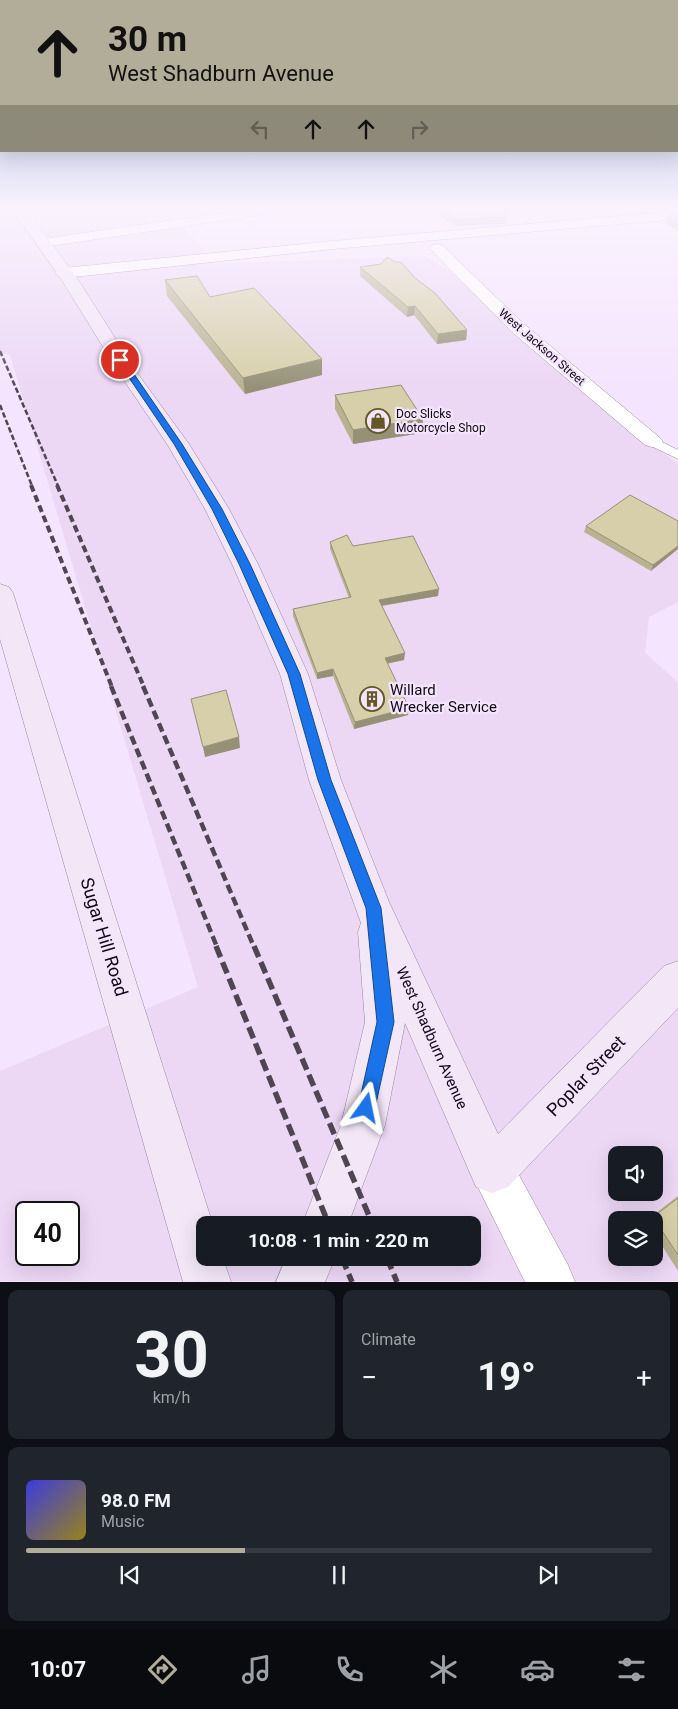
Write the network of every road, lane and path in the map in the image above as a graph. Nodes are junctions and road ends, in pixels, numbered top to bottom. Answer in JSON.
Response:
{"nodes":[{"id":1,"x":61,"y":269,"type":"edge"},
{"id":2,"x":135,"y":269,"type":"edge"},
{"id":3,"x":179,"y":269,"type":"edge"},
{"id":4,"x":458,"y":269,"type":"edge"},
{"id":5,"x":67,"y":277,"type":"junction"},
{"id":6,"x":652,"y":441,"type":"joint"},
{"id":7,"x":678,"y":455,"type":"edge"},
{"id":8,"x":0,"y":592,"type":"edge"},
{"id":9,"x":373,"y":908,"type":"junction"},
{"id":10,"x":678,"y":980,"type":"edge"},
{"id":11,"x":492,"y":1171,"type":"junction"},
{"id":12,"x":328,"y":1216,"type":"edge"},
{"id":13,"x":307,"y":1266,"type":"edge"},
{"id":14,"x":207,"y":1282,"type":"edge"},
{"id":15,"x":300,"y":1282,"type":"edge"},
{"id":16,"x":551,"y":1282,"type":"edge"}],
"edges":[{"from":1,"to":5,"type":"street","name":"West Shadburn Avenue"},
{"from":2,"to":5,"type":"street"},
{"from":3,"to":5,"type":"street"},
{"from":4,"to":6,"type":"street","name":"West Jackson Street"},
{"from":5,"to":9,"type":"street","name":"West Shadburn Avenue"},
{"from":6,"to":7,"type":"lane"},
{"from":8,"to":14,"type":"street","name":"Sugar Hill Road"},
{"from":9,"to":11,"type":"street","name":"West Shadburn Avenue"},
{"from":9,"to":12,"type":"street"},
{"from":10,"to":11,"type":"street","name":"Poplar Street"},
{"from":11,"to":16,"type":"street","name":"West Shadburn Avenue"},
{"from":13,"to":15,"type":"street"}]}
